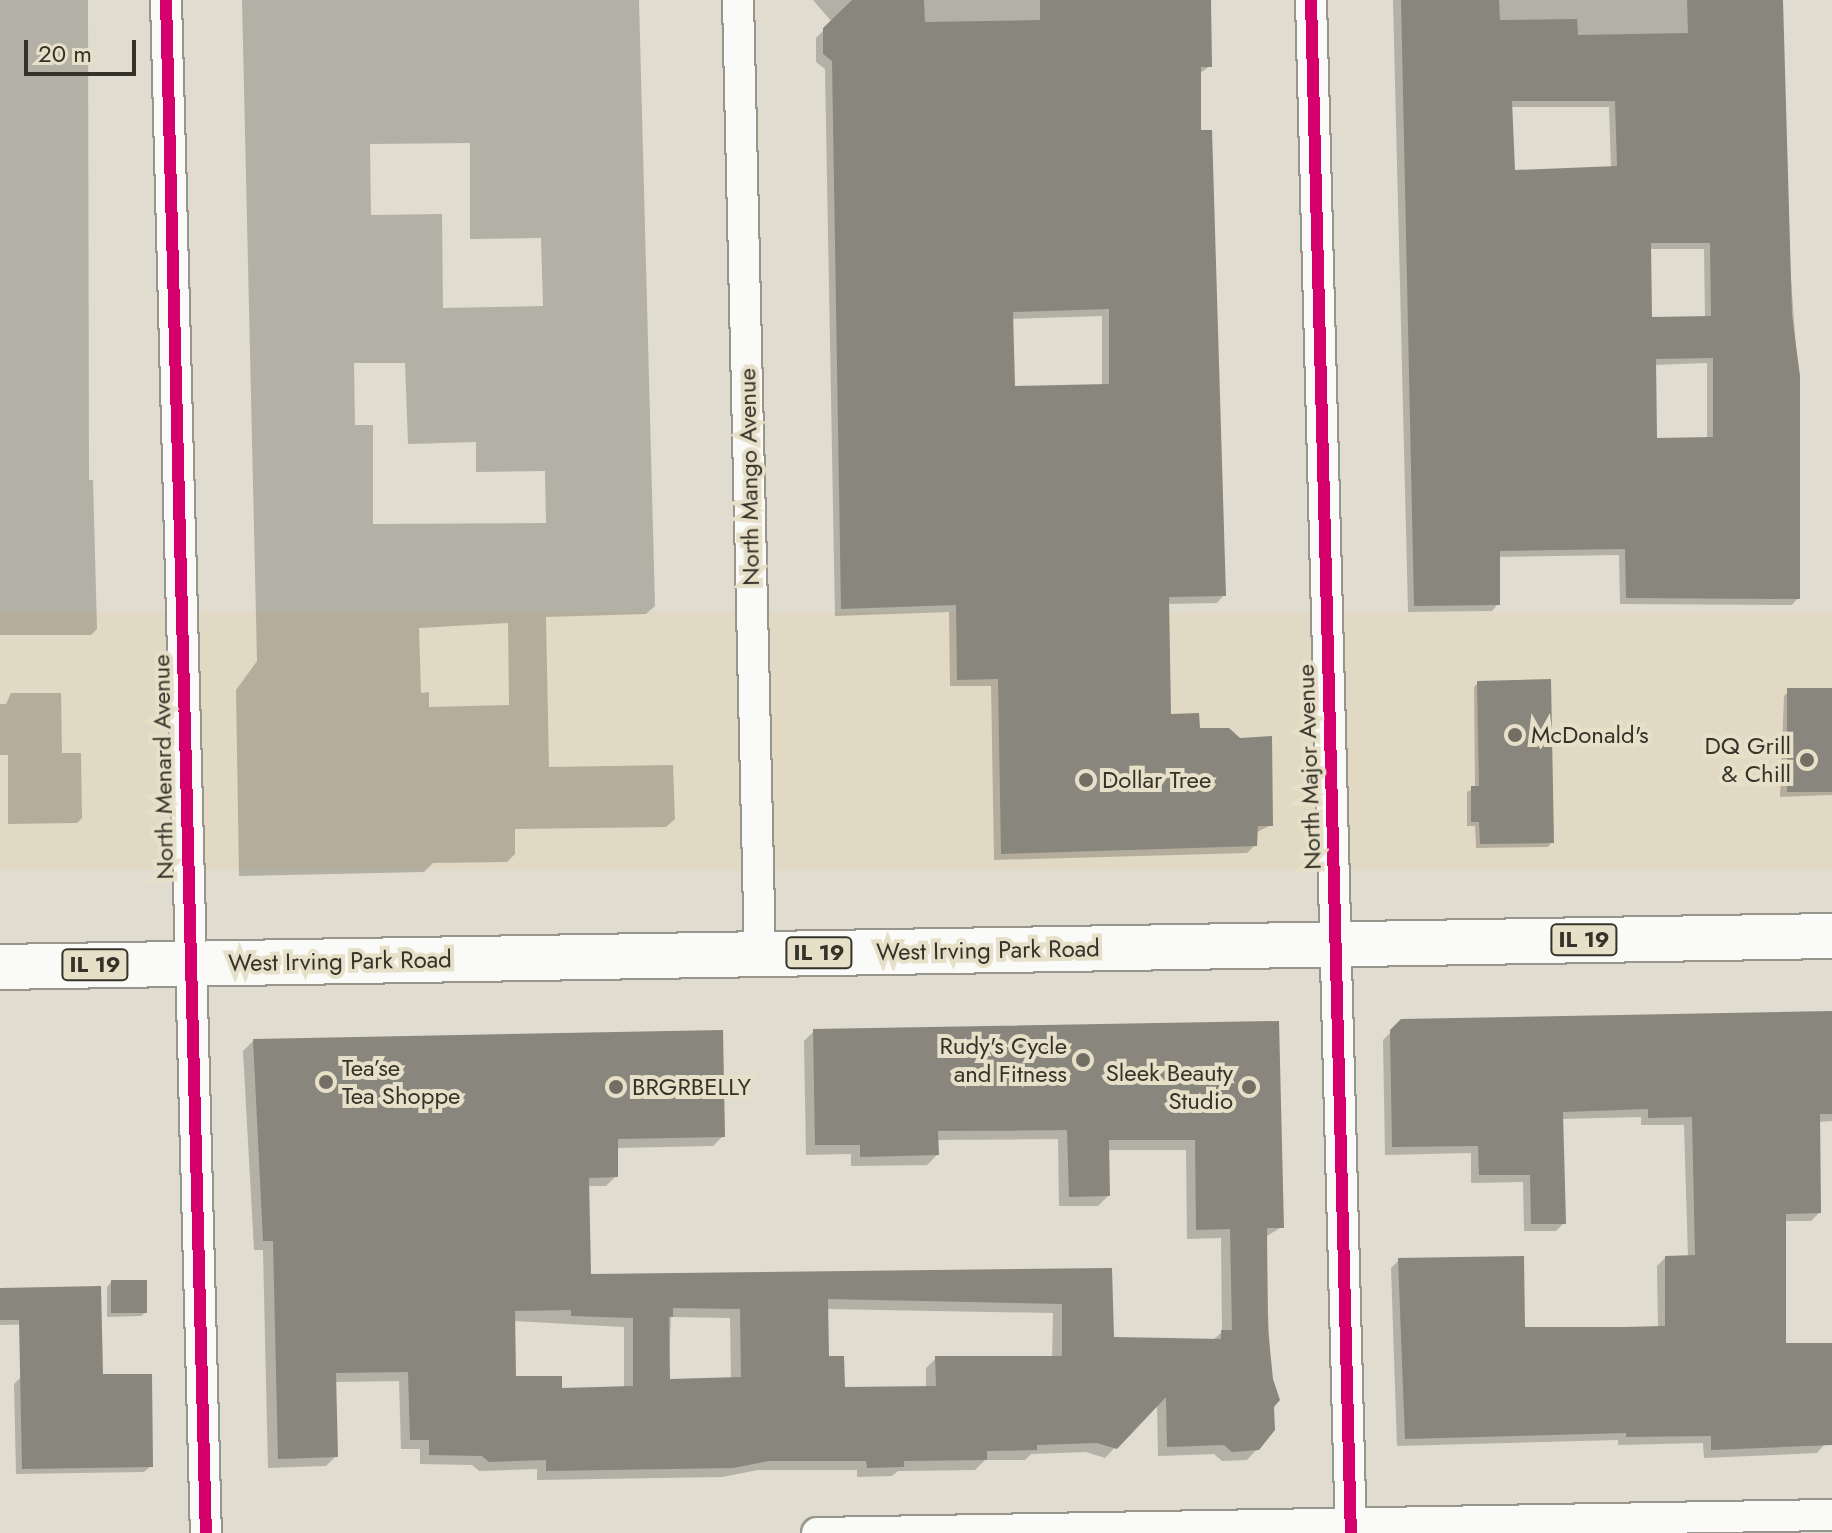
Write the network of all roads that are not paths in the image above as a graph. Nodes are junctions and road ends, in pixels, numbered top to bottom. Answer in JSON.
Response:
{"nodes":[{"id":1,"x":166,"y":0,"type":"edge"},
{"id":2,"x":738,"y":0,"type":"edge"},
{"id":3,"x":1311,"y":0,"type":"edge"},
{"id":4,"x":1832,"y":936,"type":"edge"},
{"id":5,"x":1336,"y":944,"type":"junction"},
{"id":6,"x":760,"y":954,"type":"junction"},
{"id":7,"x":190,"y":963,"type":"junction"},
{"id":8,"x":0,"y":967,"type":"edge"},
{"id":9,"x":1832,"y":1515,"type":"edge"},
{"id":10,"x":1351,"y":1528,"type":"edge"},
{"id":11,"x":206,"y":1533,"type":"edge"},
{"id":12,"x":817,"y":1533,"type":"edge"}],
"edges":[{"from":1,"to":7,"type":"street","name":"North Menard Avenue"},
{"from":2,"to":6,"type":"street","name":"North Mango Avenue"},
{"from":3,"to":5,"type":"street","name":"North Major Avenue"},
{"from":4,"to":5,"type":"main road","name":"West Irving Park Road","number":"IL 19"},
{"from":5,"to":6,"type":"main road","name":"West Irving Park Road","number":"IL 19"},
{"from":5,"to":10,"type":"street","name":"North Major Avenue"},
{"from":6,"to":7,"type":"main road","name":"West Irving Park Road","number":"IL 19"},
{"from":7,"to":8,"type":"main road","name":"West Irving Park Road","number":"IL 19"},
{"from":7,"to":11,"type":"street","name":"North Menard Avenue"},
{"from":9,"to":10,"type":"street"},
{"from":10,"to":12,"type":"street"}]}
